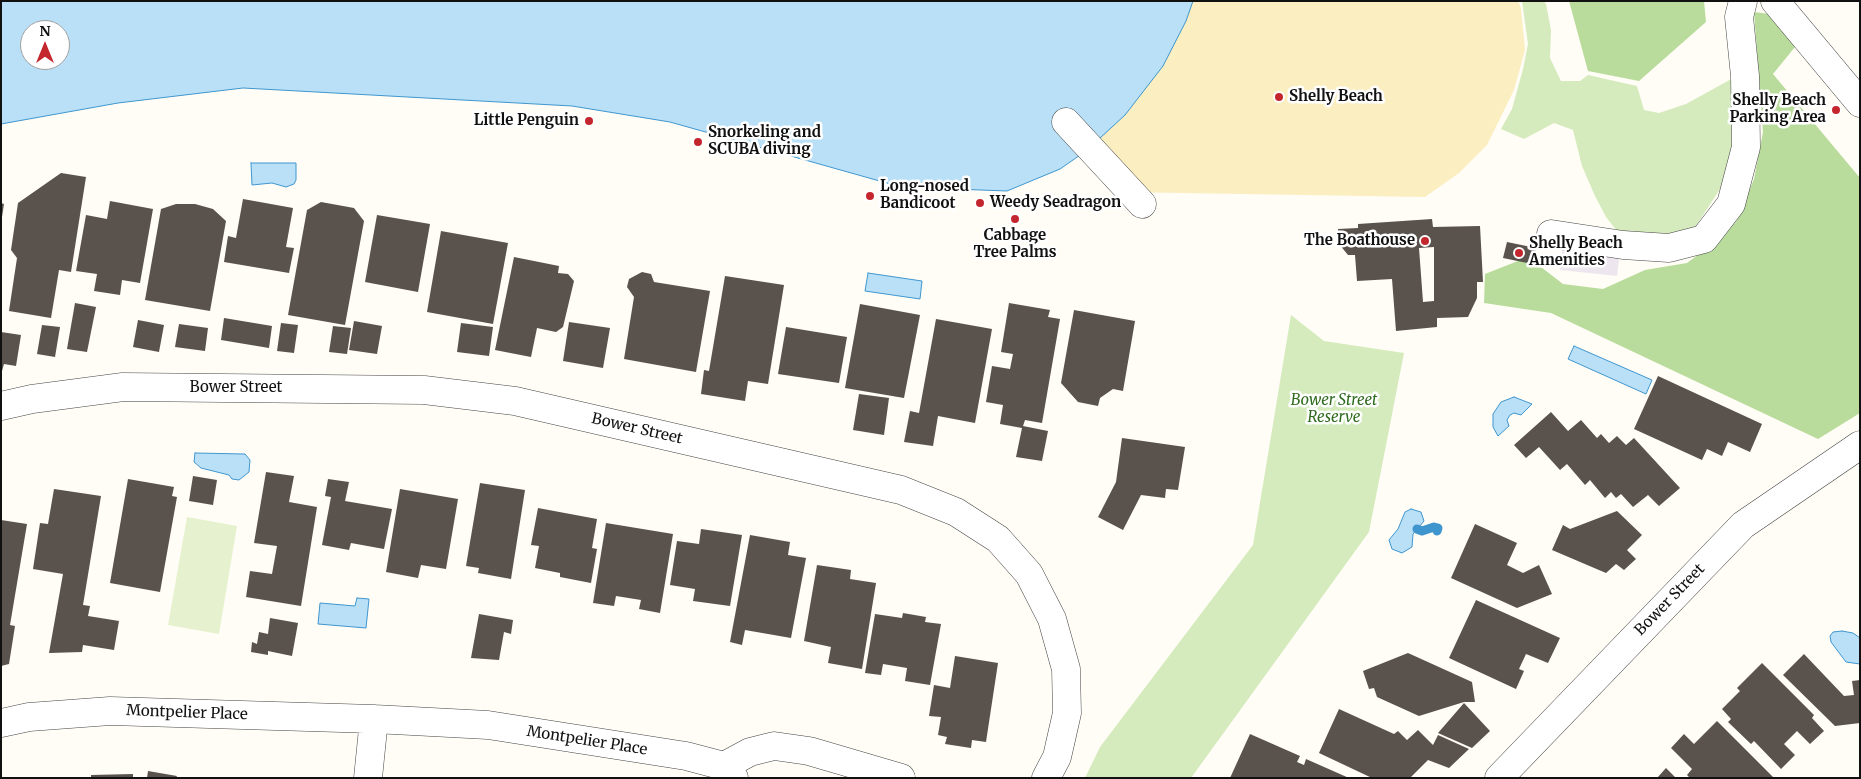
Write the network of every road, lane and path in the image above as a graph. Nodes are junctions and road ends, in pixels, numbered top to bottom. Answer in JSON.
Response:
{"nodes":[{"id":1,"x":1743,"y":1,"type":"edge"},
{"id":2,"x":1776,"y":1,"type":"edge"},
{"id":3,"x":1860,"y":103,"type":"edge"},
{"id":4,"x":1066,"y":122,"type":"dead end"},
{"id":5,"x":1142,"y":204,"type":"dead end"},
{"id":6,"x":1551,"y":234,"type":"dead end"},
{"id":7,"x":1,"y":406,"type":"edge"},
{"id":8,"x":1860,"y":445,"type":"edge"},
{"id":9,"x":374,"y":719,"type":"junction"},
{"id":10,"x":1,"y":723,"type":"edge"},
{"id":11,"x":729,"y":772,"type":"edge"},
{"id":12,"x":368,"y":778,"type":"edge"},
{"id":13,"x":901,"y":778,"type":"edge"},
{"id":14,"x":1046,"y":778,"type":"edge"},
{"id":15,"x":1498,"y":778,"type":"edge"}],
"edges":[{"from":1,"to":6,"type":"street"},
{"from":2,"to":3,"type":"street"},
{"from":4,"to":5,"type":"street"},
{"from":7,"to":14,"type":"street","name":"Bower Street"},
{"from":8,"to":15,"type":"street","name":"Bower Street"},
{"from":9,"to":10,"type":"street","name":"Montpelier Place"},
{"from":9,"to":11,"type":"street","name":"Montpelier Place"},
{"from":9,"to":12,"type":"street"},
{"from":11,"to":13,"type":"street"}]}
